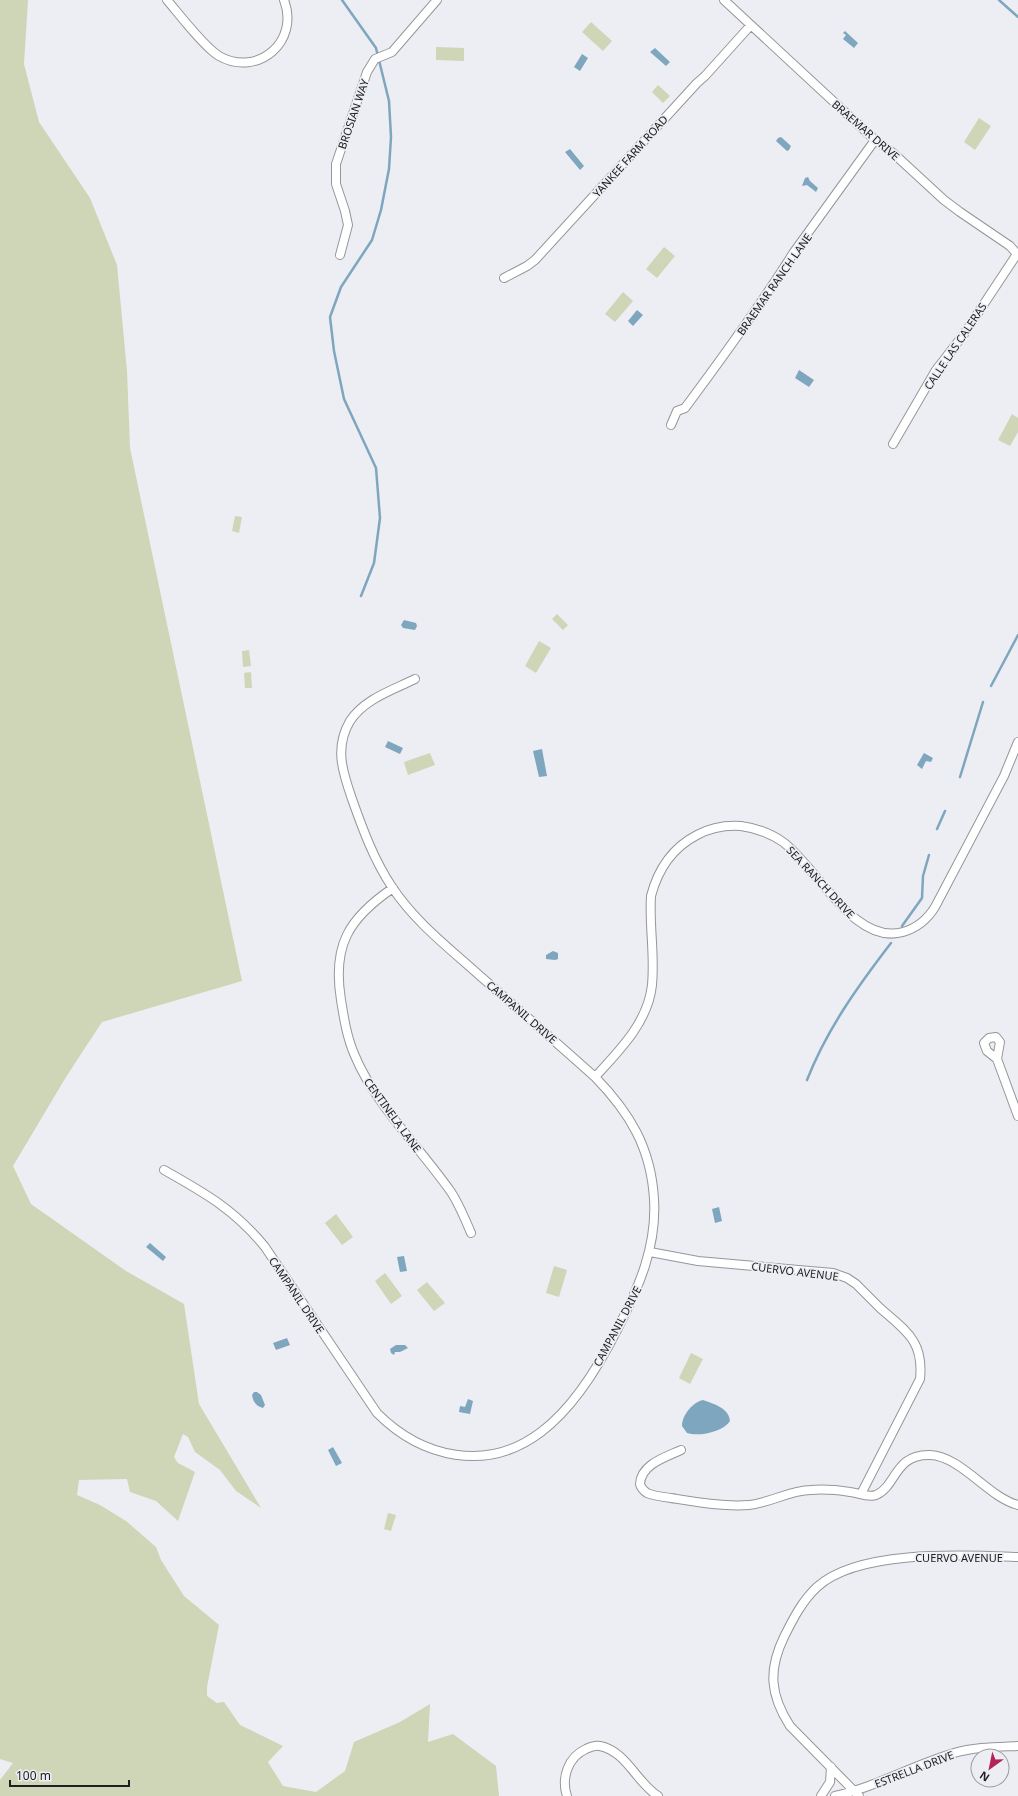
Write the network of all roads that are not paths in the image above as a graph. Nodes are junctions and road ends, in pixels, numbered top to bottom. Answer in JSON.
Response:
{"nodes":[{"id":1,"x":167,"y":0,"type":"edge"},
{"id":2,"x":284,"y":0,"type":"edge"},
{"id":3,"x":437,"y":0,"type":"edge"},
{"id":4,"x":729,"y":2,"type":"edge"},
{"id":5,"x":750,"y":26,"type":"junction"},
{"id":6,"x":875,"y":140,"type":"junction"},
{"id":7,"x":1015,"y":250,"type":"joint"},
{"id":8,"x":340,"y":255,"type":"dead end"},
{"id":9,"x":504,"y":278,"type":"dead end"},
{"id":10,"x":671,"y":424,"type":"dead end"},
{"id":11,"x":893,"y":444,"type":"dead end"},
{"id":12,"x":415,"y":679,"type":"dead end"},
{"id":13,"x":1018,"y":742,"type":"edge"},
{"id":14,"x":393,"y":888,"type":"junction"},
{"id":15,"x":997,"y":1059,"type":"dead end"},
{"id":16,"x":595,"y":1077,"type":"junction"},
{"id":17,"x":1018,"y":1116,"type":"edge"},
{"id":18,"x":164,"y":1170,"type":"dead end"},
{"id":19,"x":471,"y":1232,"type":"dead end"},
{"id":20,"x":650,"y":1252,"type":"junction"},
{"id":21,"x":681,"y":1450,"type":"dead end"},
{"id":22,"x":861,"y":1494,"type":"junction"},
{"id":23,"x":1018,"y":1505,"type":"edge"},
{"id":24,"x":1018,"y":1557,"type":"edge"},
{"id":25,"x":1018,"y":1746,"type":"edge"},
{"id":26,"x":831,"y":1766,"type":"junction"},
{"id":27,"x":857,"y":1794,"type":"edge"},
{"id":28,"x":567,"y":1796,"type":"edge"},
{"id":29,"x":658,"y":1796,"type":"edge"},
{"id":30,"x":821,"y":1796,"type":"edge"},
{"id":31,"x":835,"y":1796,"type":"edge"}],
"edges":[{"from":1,"to":2,"type":"street"},
{"from":3,"to":8,"type":"street","name":"BROSIAN WAY"},
{"from":4,"to":5,"type":"street","name":"BRAEMAR DRIVE"},
{"from":5,"to":6,"type":"street","name":"BRAEMAR DRIVE"},
{"from":5,"to":9,"type":"street","name":"YANKEE FARM ROAD"},
{"from":6,"to":7,"type":"street","name":"BRAEMAR DRIVE"},
{"from":6,"to":10,"type":"street","name":"BRAEMAR RANCH LANE"},
{"from":7,"to":11,"type":"street","name":"CALLE LAS CALERAS"},
{"from":12,"to":14,"type":"street","name":"CAMPANIL DRIVE"},
{"from":13,"to":16,"type":"street","name":"SEA RANCH DRIVE"},
{"from":14,"to":16,"type":"street","name":"CAMPANIL DRIVE"},
{"from":14,"to":19,"type":"street","name":"CENTINELA LANE"},
{"from":15,"to":17,"type":"street"},
{"from":16,"to":20,"type":"street","name":"CAMPANIL DRIVE"},
{"from":18,"to":20,"type":"street","name":"CAMPANIL DRIVE"},
{"from":20,"to":22,"type":"street","name":"CUERVO AVENUE"},
{"from":21,"to":22,"type":"street"},
{"from":22,"to":23,"type":"street"},
{"from":24,"to":26,"type":"street","name":"CUERVO AVENUE"},
{"from":25,"to":27,"type":"street","name":"ESTRELLA DRIVE"},
{"from":26,"to":27,"type":"street","name":"CUERVO AVENUE"},
{"from":26,"to":30,"type":"street"},
{"from":27,"to":31,"type":"street","name":"ESTRELLA DRIVE"},
{"from":28,"to":29,"type":"street"}]}
